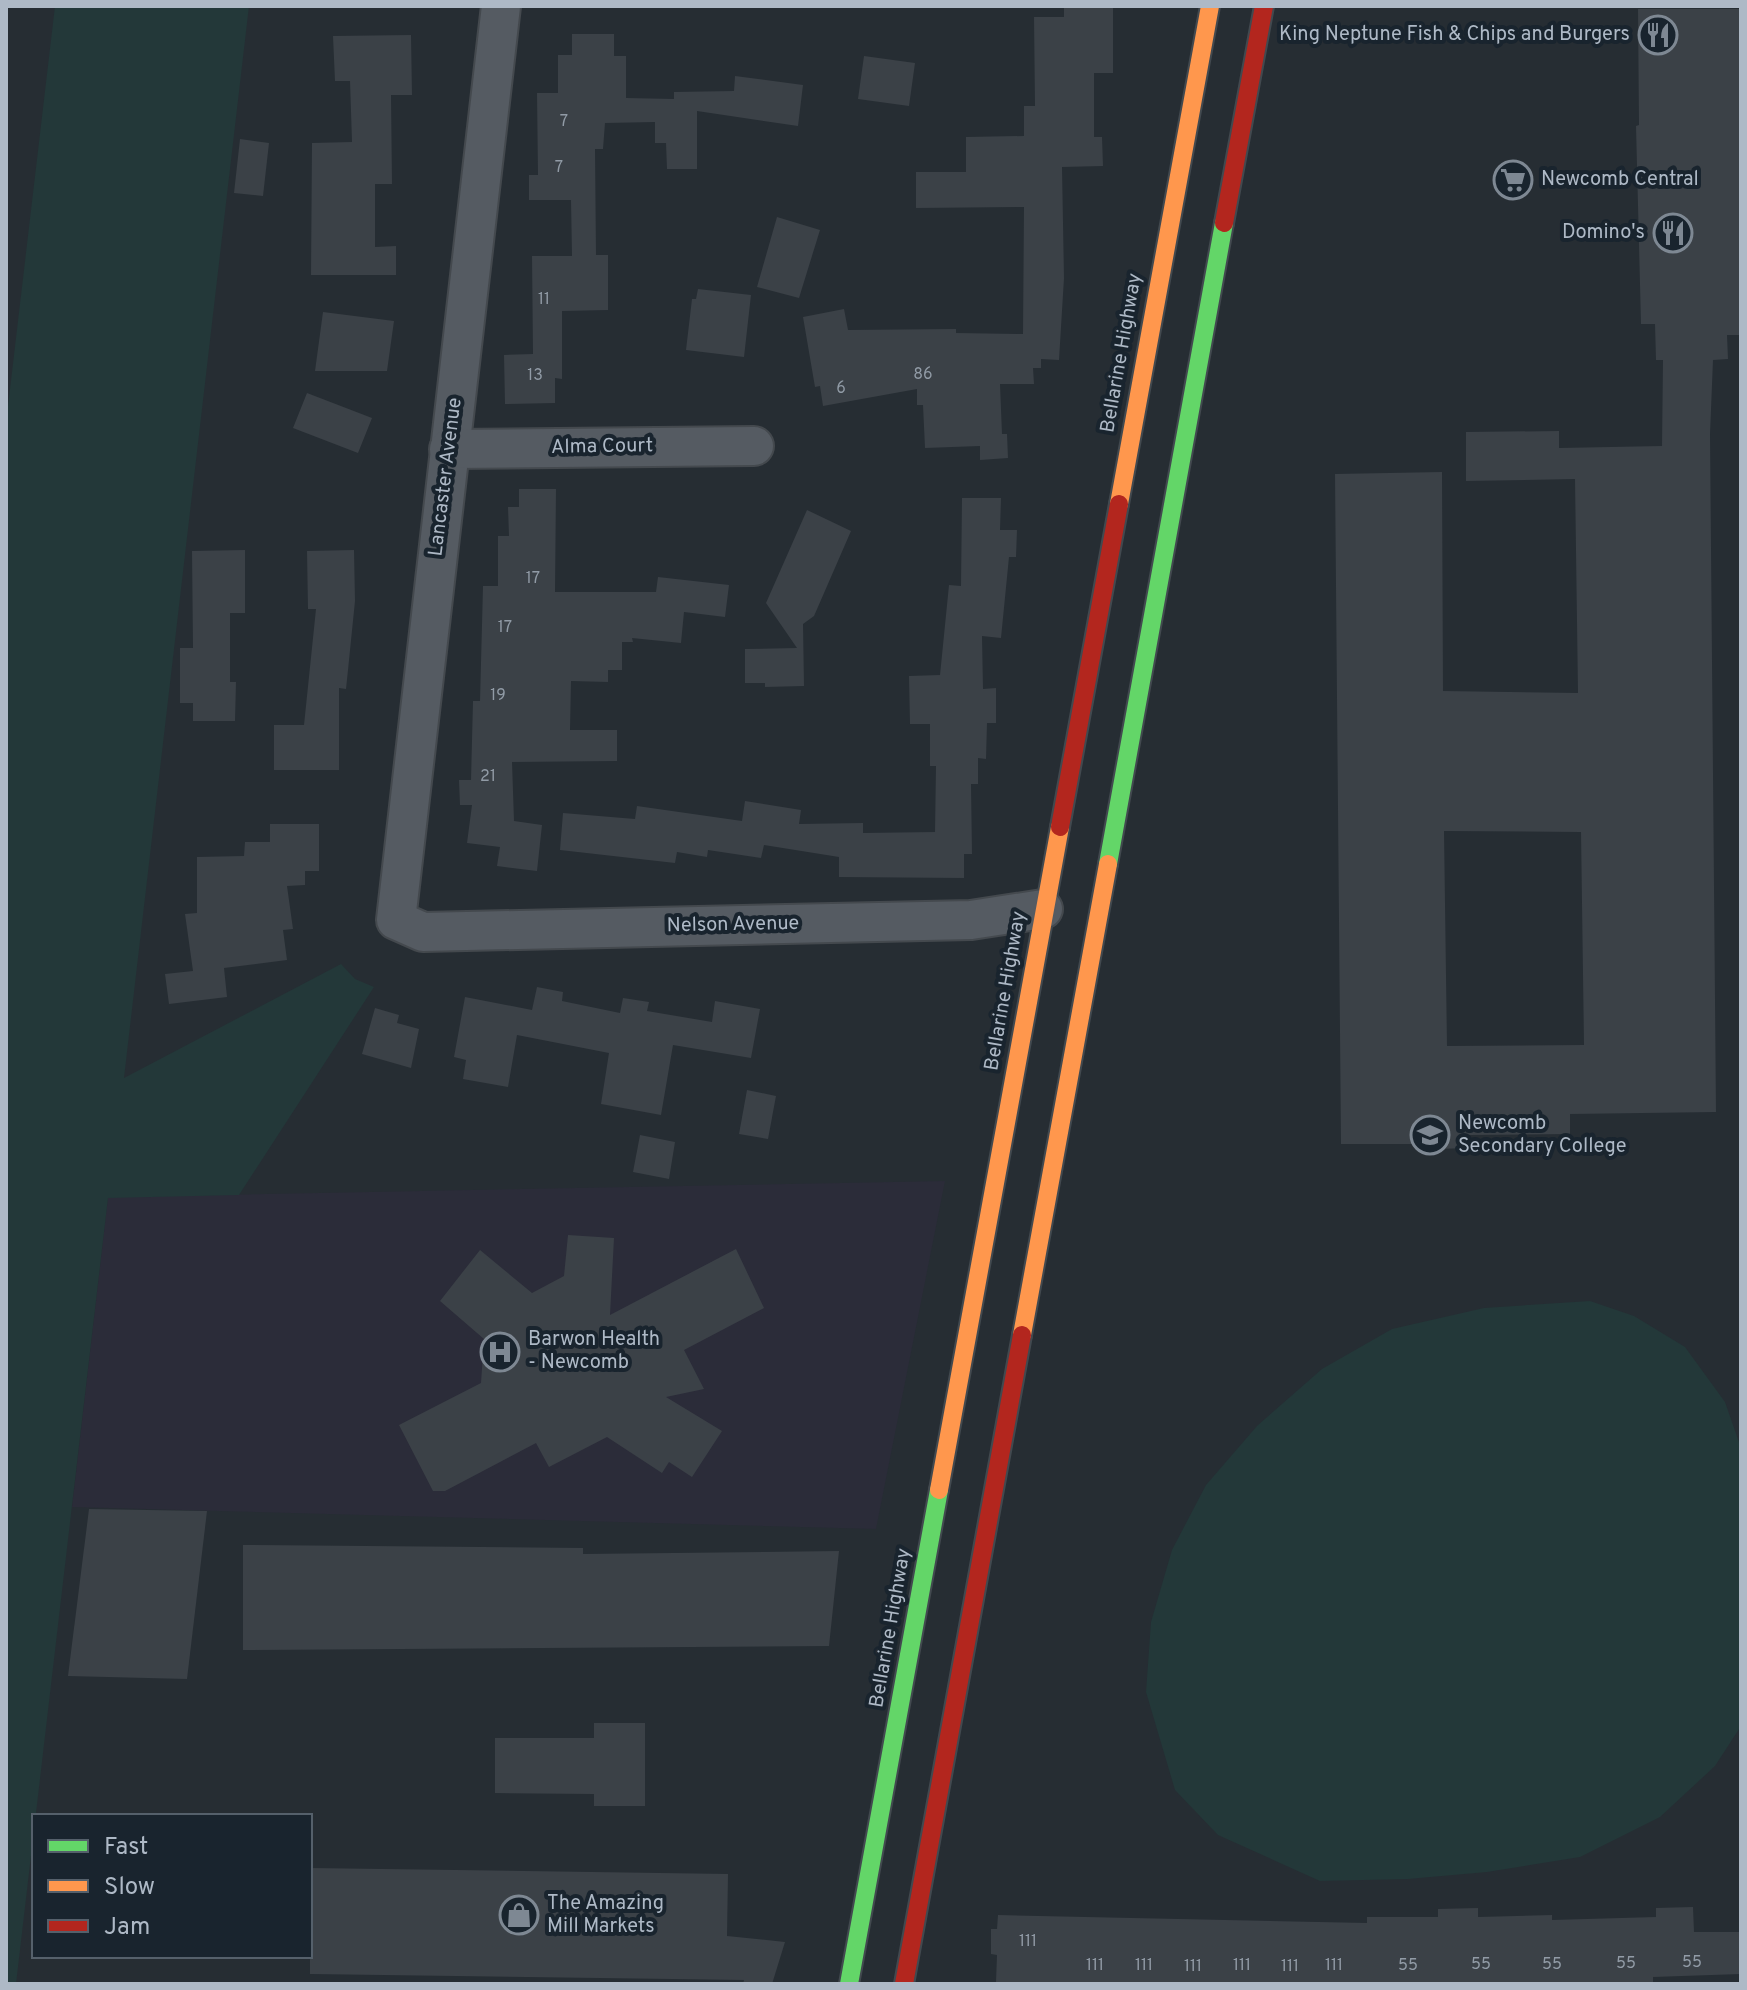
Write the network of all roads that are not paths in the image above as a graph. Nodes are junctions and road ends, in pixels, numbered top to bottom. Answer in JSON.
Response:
{"nodes":[{"id":1,"x":501,"y":6,"type":"edge"},
{"id":2,"x":1210,"y":6,"type":"edge"},
{"id":3,"x":1264,"y":6,"type":"edge"},
{"id":4,"x":754,"y":446,"type":"dead end"},
{"id":5,"x":449,"y":449,"type":"junction"},
{"id":6,"x":1043,"y":909,"type":"junction"},
{"id":7,"x":423,"y":932,"type":"joint"},
{"id":8,"x":849,"y":1984,"type":"edge"},
{"id":9,"x":904,"y":1984,"type":"edge"}],
"edges":[{"from":1,"to":5,"type":"street","name":"Lancaster Avenue"},
{"from":2,"to":6,"type":"highway","name":"Bellarine Highway"},
{"from":3,"to":9,"type":"highway"},
{"from":4,"to":5,"type":"street","name":"Alma Court"},
{"from":5,"to":7,"type":"street","name":"Lancaster Avenue"},
{"from":6,"to":7,"type":"street","name":"Nelson Avenue"},
{"from":6,"to":8,"type":"highway","name":"Bellarine Highway"}]}
